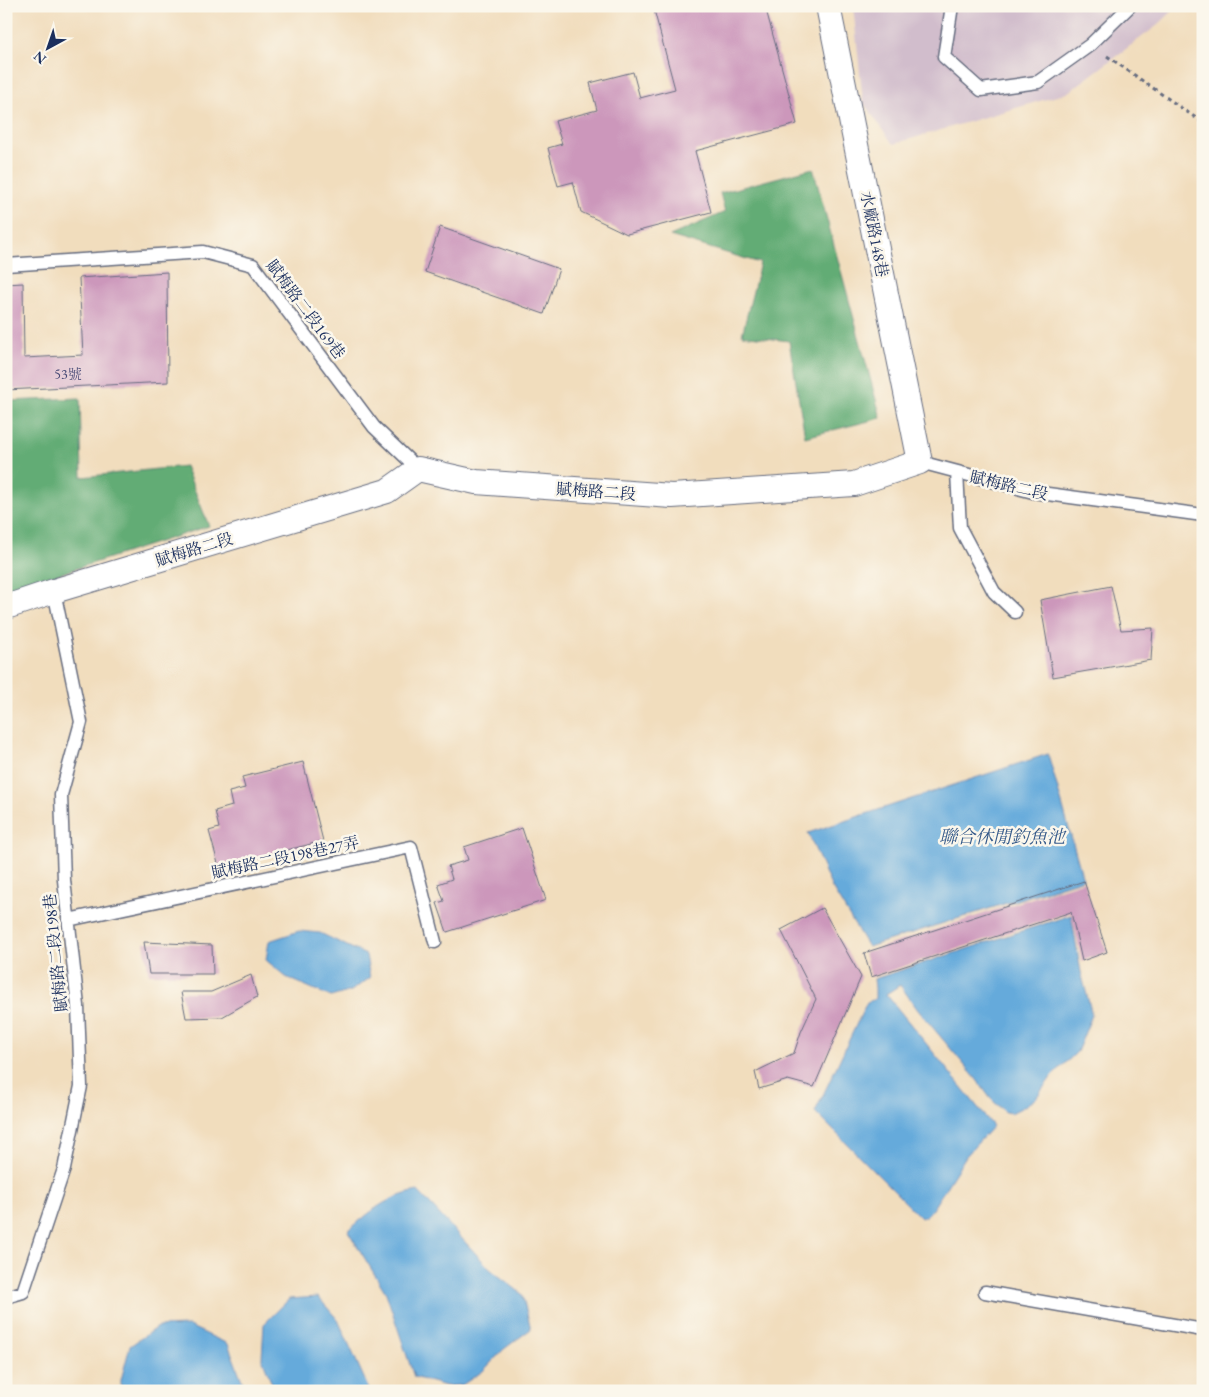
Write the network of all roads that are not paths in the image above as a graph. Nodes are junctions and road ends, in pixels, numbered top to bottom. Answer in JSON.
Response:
{"nodes":[{"id":1,"x":828,"y":6,"type":"edge"},
{"id":2,"x":952,"y":6,"type":"edge"},
{"id":3,"x":1130,"y":6,"type":"edge"},
{"id":4,"x":6,"y":266,"type":"edge"},
{"id":5,"x":920,"y":462,"type":"junction"},
{"id":6,"x":418,"y":469,"type":"junction"},
{"id":7,"x":957,"y":472,"type":"junction"},
{"id":8,"x":1203,"y":515,"type":"edge"},
{"id":9,"x":54,"y":591,"type":"junction"},
{"id":10,"x":6,"y":607,"type":"edge"},
{"id":11,"x":1015,"y":612,"type":"dead end"},
{"id":12,"x":68,"y":920,"type":"junction"},
{"id":13,"x":435,"y":942,"type":"dead end"},
{"id":14,"x":984,"y":1292,"type":"dead end"},
{"id":15,"x":6,"y":1297,"type":"edge"},
{"id":16,"x":1203,"y":1330,"type":"edge"}],
"edges":[{"from":1,"to":5,"type":"street","name":"水廠路148巷"},
{"from":2,"to":3,"type":"lane"},
{"from":4,"to":6,"type":"lane","name":"賦梅路二段169巷"},
{"from":5,"to":6,"type":"street","name":"賦梅路二段"},
{"from":5,"to":7,"type":"lane","name":"賦梅路二段"},
{"from":6,"to":9,"type":"street","name":"賦梅路二段"},
{"from":7,"to":8,"type":"lane","name":"賦梅路二段"},
{"from":7,"to":11,"type":"lane"},
{"from":9,"to":10,"type":"street","name":"賦梅路二段"},
{"from":9,"to":12,"type":"lane","name":"賦梅路二段198巷"},
{"from":12,"to":13,"type":"lane","name":"賦梅路二段198巷27弄"},
{"from":12,"to":15,"type":"lane","name":"賦梅路二段198巷"},
{"from":14,"to":16,"type":"lane"}]}
